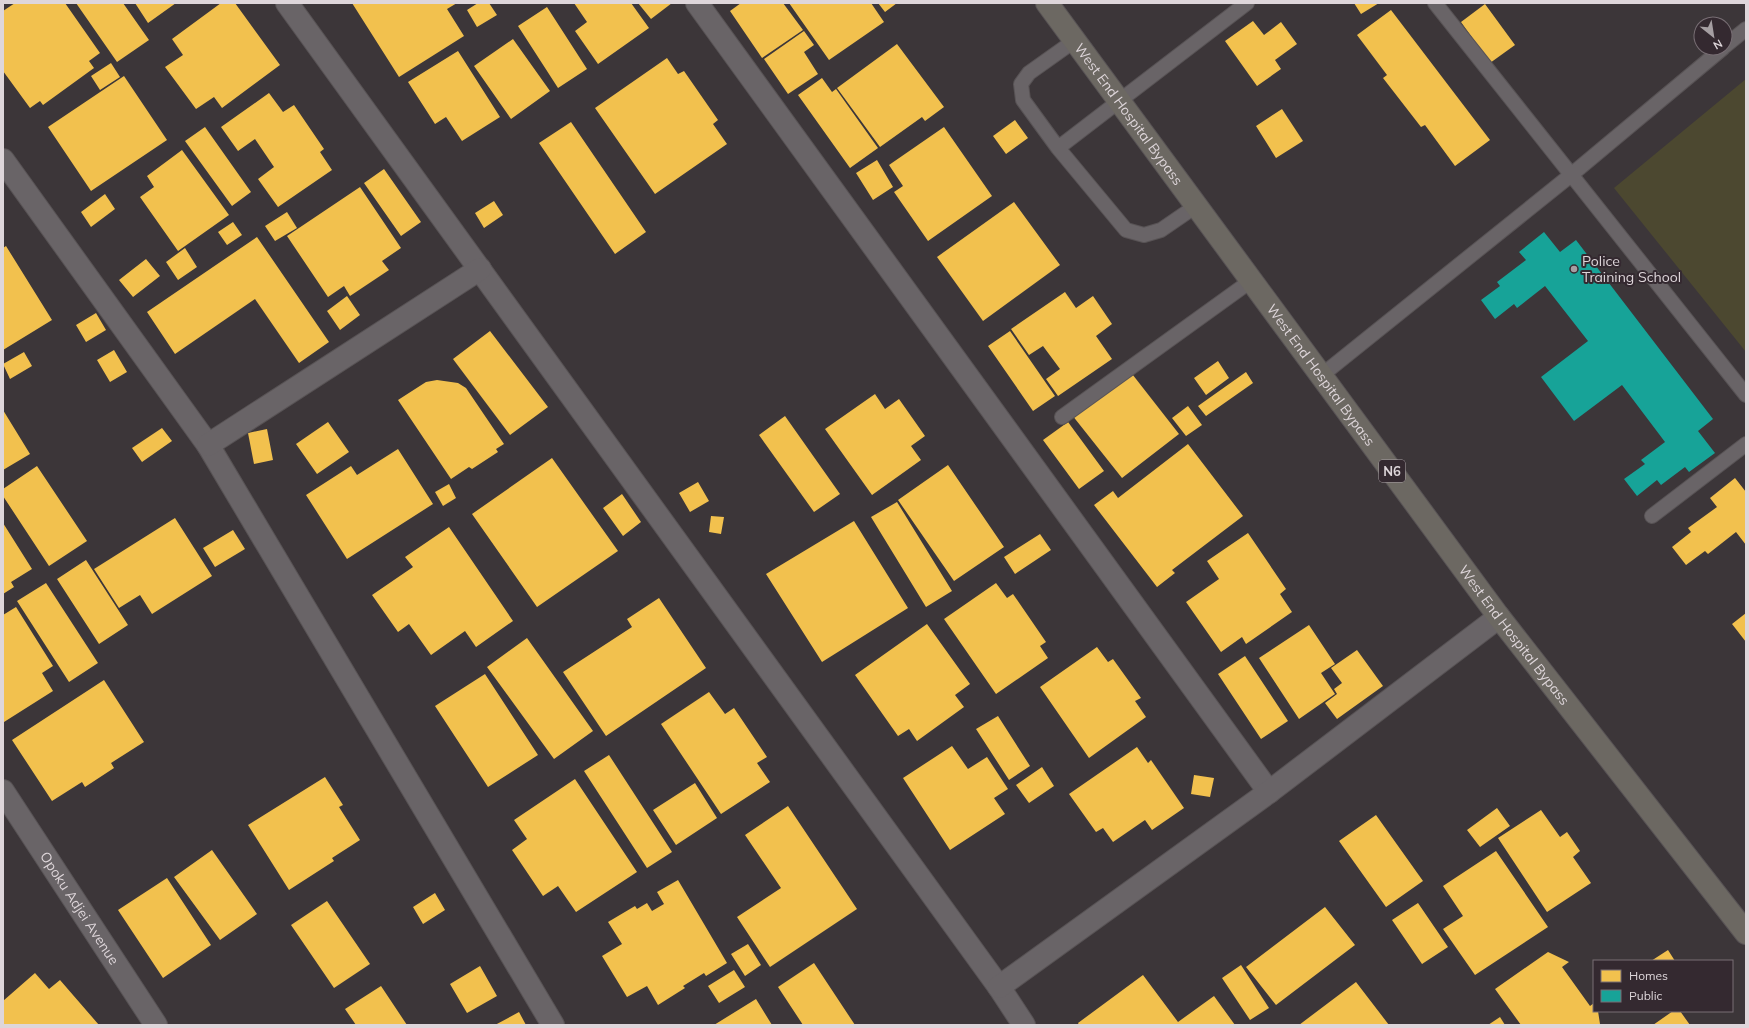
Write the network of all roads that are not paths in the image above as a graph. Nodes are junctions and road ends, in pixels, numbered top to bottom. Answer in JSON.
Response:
{"nodes":[{"id":1,"x":287,"y":3,"type":"edge"},
{"id":2,"x":698,"y":3,"type":"edge"},
{"id":3,"x":1047,"y":3,"type":"edge"},
{"id":4,"x":1247,"y":3,"type":"edge"},
{"id":5,"x":1435,"y":3,"type":"edge"},
{"id":6,"x":1746,"y":29,"type":"edge"},
{"id":7,"x":1074,"y":40,"type":"junction"},
{"id":8,"x":1733,"y":40,"type":"edge"},
{"id":9,"x":1713,"y":56,"type":"edge"},
{"id":10,"x":1119,"y":101,"type":"junction"},
{"id":11,"x":1058,"y":148,"type":"junction"},
{"id":12,"x":3,"y":160,"type":"edge"},
{"id":13,"x":1570,"y":175,"type":"junction"},
{"id":14,"x":1196,"y":206,"type":"junction"},
{"id":15,"x":480,"y":269,"type":"junction"},
{"id":16,"x":1252,"y":280,"type":"junction"},
{"id":17,"x":1322,"y":375,"type":"junction"},
{"id":18,"x":1746,"y":395,"type":"edge"},
{"id":19,"x":1062,"y":416,"type":"dead end"},
{"id":20,"x":1746,"y":444,"type":"edge"},
{"id":21,"x":208,"y":445,"type":"junction"},
{"id":22,"x":1652,"y":516,"type":"dead end"},
{"id":23,"x":1499,"y":616,"type":"junction"},
{"id":24,"x":3,"y":791,"type":"edge"},
{"id":25,"x":1269,"y":792,"type":"junction"},
{"id":26,"x":1746,"y":933,"type":"edge"},
{"id":27,"x":999,"y":987,"type":"junction"},
{"id":28,"x":156,"y":1025,"type":"edge"},
{"id":29,"x":553,"y":1025,"type":"edge"},
{"id":30,"x":1024,"y":1025,"type":"edge"}],
"edges":[{"from":1,"to":15,"type":"street"},
{"from":2,"to":25,"type":"street"},
{"from":3,"to":7,"type":"highway","name":"West End Hospital Bypass","number":"N6"},
{"from":4,"to":10,"type":"lane"},
{"from":5,"to":13,"type":"lane"},
{"from":6,"to":8,"type":"lane"},
{"from":7,"to":10,"type":"highway","name":"West End Hospital Bypass","number":"N6"},
{"from":7,"to":11,"type":"lane"},
{"from":9,"to":13,"type":"lane"},
{"from":10,"to":11,"type":"lane"},
{"from":10,"to":14,"type":"highway","name":"West End Hospital Bypass","number":"N6"},
{"from":11,"to":14,"type":"lane"},
{"from":12,"to":21,"type":"street"},
{"from":13,"to":17,"type":"lane"},
{"from":13,"to":18,"type":"lane"},
{"from":14,"to":16,"type":"highway","name":"West End Hospital Bypass","number":"N6"},
{"from":15,"to":21,"type":"street"},
{"from":15,"to":27,"type":"street"},
{"from":16,"to":17,"type":"highway","name":"West End Hospital Bypass","number":"N6"},
{"from":16,"to":19,"type":"lane"},
{"from":17,"to":23,"type":"highway","name":"West End Hospital Bypass","number":"N6"},
{"from":20,"to":22,"type":"lane"},
{"from":21,"to":29,"type":"street"},
{"from":23,"to":25,"type":"street"},
{"from":23,"to":26,"type":"highway","name":"West End Hospital Bypass","number":"N6"},
{"from":24,"to":28,"type":"street","name":"Opoku Adjei Avenue"},
{"from":25,"to":27,"type":"street"},
{"from":27,"to":30,"type":"street"}]}
